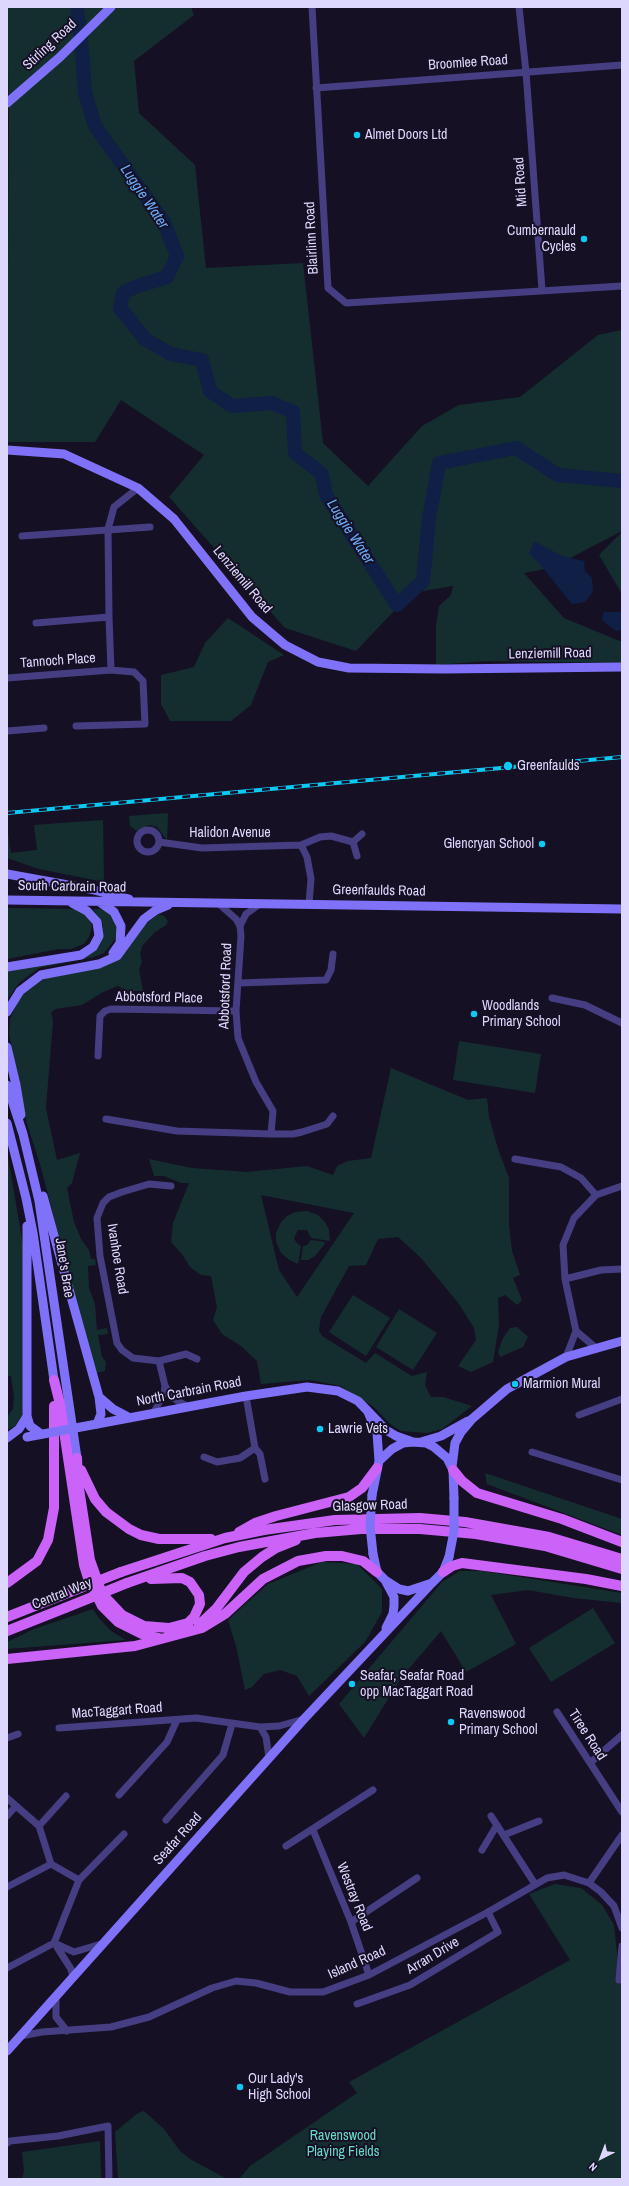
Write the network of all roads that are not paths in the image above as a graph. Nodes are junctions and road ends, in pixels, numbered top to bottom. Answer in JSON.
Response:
{"nodes":[{"id":1,"x":111,"y":7,"type":"edge"},
{"id":2,"x":312,"y":7,"type":"edge"},
{"id":3,"x":519,"y":7,"type":"edge"},
{"id":4,"x":622,"y":65,"type":"edge"},
{"id":5,"x":526,"y":72,"type":"junction"},
{"id":6,"x":316,"y":88,"type":"junction"},
{"id":7,"x":7,"y":103,"type":"edge"},
{"id":8,"x":622,"y":286,"type":"edge"},
{"id":9,"x":542,"y":290,"type":"junction"},
{"id":10,"x":7,"y":450,"type":"edge"},
{"id":11,"x":138,"y":488,"type":"junction"},
{"id":12,"x":150,"y":527,"type":"dead end"},
{"id":13,"x":108,"y":529,"type":"junction"},
{"id":14,"x":22,"y":536,"type":"dead end"},
{"id":15,"x":109,"y":617,"type":"junction"},
{"id":16,"x":36,"y":623,"type":"dead end"},
{"id":17,"x":622,"y":667,"type":"edge"},
{"id":18,"x":112,"y":670,"type":"junction"},
{"id":19,"x":7,"y":678,"type":"edge"},
{"id":20,"x":76,"y":726,"type":"dead end"},
{"id":21,"x":44,"y":728,"type":"dead end"},
{"id":22,"x":7,"y":731,"type":"edge"},
{"id":23,"x":362,"y":834,"type":"dead end"},
{"id":24,"x":159,"y":842,"type":"dead end"},
{"id":25,"x":353,"y":842,"type":"junction"},
{"id":26,"x":301,"y":845,"type":"junction"},
{"id":27,"x":357,"y":856,"type":"dead end"},
{"id":28,"x":7,"y":874,"type":"edge"},
{"id":29,"x":7,"y":900,"type":"edge"},
{"id":30,"x":66,"y":901,"type":"junction"},
{"id":31,"x":100,"y":902,"type":"junction"},
{"id":32,"x":136,"y":902,"type":"junction"},
{"id":33,"x":173,"y":903,"type":"junction"},
{"id":34,"x":219,"y":904,"type":"junction"},
{"id":35,"x":260,"y":904,"type":"junction"},
{"id":36,"x":309,"y":904,"type":"junction"},
{"id":37,"x":620,"y":910,"type":"edge"},
{"id":38,"x":240,"y":926,"type":"junction"},
{"id":39,"x":334,"y":954,"type":"dead end"},
{"id":40,"x":111,"y":958,"type":"junction"},
{"id":41,"x":7,"y":967,"type":"edge"},
{"id":42,"x":238,"y":983,"type":"junction"},
{"id":43,"x":552,"y":998,"type":"dead end"},
{"id":44,"x":236,"y":1011,"type":"junction"},
{"id":45,"x":7,"y":1012,"type":"edge"},
{"id":46,"x":622,"y":1023,"type":"edge"},
{"id":47,"x":7,"y":1047,"type":"edge"},
{"id":48,"x":98,"y":1056,"type":"dead end"},
{"id":49,"x":7,"y":1085,"type":"edge"},
{"id":50,"x":333,"y":1116,"type":"dead end"},
{"id":51,"x":106,"y":1119,"type":"dead end"},
{"id":52,"x":7,"y":1123,"type":"edge"},
{"id":53,"x":23,"y":1134,"type":"junction"},
{"id":54,"x":271,"y":1134,"type":"junction"},
{"id":55,"x":515,"y":1159,"type":"dead end"},
{"id":56,"x":35,"y":1182,"type":"junction"},
{"id":57,"x":171,"y":1186,"type":"dead end"},
{"id":58,"x":622,"y":1186,"type":"edge"},
{"id":59,"x":596,"y":1195,"type":"junction"},
{"id":60,"x":26,"y":1198,"type":"junction"},
{"id":61,"x":622,"y":1269,"type":"edge"},
{"id":62,"x":565,"y":1279,"type":"junction"},
{"id":63,"x":576,"y":1331,"type":"junction"},
{"id":64,"x":622,"y":1341,"type":"edge"},
{"id":65,"x":596,"y":1348,"type":"junction"},
{"id":66,"x":566,"y":1357,"type":"junction"},
{"id":67,"x":197,"y":1359,"type":"dead end"},
{"id":68,"x":159,"y":1361,"type":"junction"},
{"id":69,"x":54,"y":1380,"type":"junction"},
{"id":70,"x":165,"y":1386,"type":"junction"},
{"id":71,"x":246,"y":1396,"type":"junction"},
{"id":72,"x":99,"y":1397,"type":"junction"},
{"id":73,"x":622,"y":1399,"type":"edge"},
{"id":74,"x":188,"y":1407,"type":"junction"},
{"id":75,"x":366,"y":1408,"type":"junction"},
{"id":76,"x":152,"y":1414,"type":"junction"},
{"id":77,"x":579,"y":1415,"type":"dead end"},
{"id":78,"x":27,"y":1416,"type":"junction"},
{"id":79,"x":130,"y":1418,"type":"junction"},
{"id":80,"x":472,"y":1419,"type":"junction"},
{"id":81,"x":97,"y":1424,"type":"junction"},
{"id":82,"x":41,"y":1434,"type":"junction"},
{"id":83,"x":8,"y":1439,"type":"edge"},
{"id":84,"x":417,"y":1442,"type":"junction"},
{"id":85,"x":255,"y":1448,"type":"junction"},
{"id":86,"x":532,"y":1452,"type":"dead end"},
{"id":87,"x":204,"y":1457,"type":"dead end"},
{"id":88,"x":77,"y":1458,"type":"junction"},
{"id":89,"x":378,"y":1464,"type":"junction"},
{"id":90,"x":453,"y":1468,"type":"junction"},
{"id":91,"x":265,"y":1479,"type":"dead end"},
{"id":92,"x":622,"y":1480,"type":"edge"},
{"id":93,"x":315,"y":1533,"type":"junction"},
{"id":94,"x":227,"y":1538,"type":"junction"},
{"id":95,"x":622,"y":1542,"type":"edge"},
{"id":96,"x":622,"y":1559,"type":"edge"},
{"id":97,"x":622,"y":1569,"type":"edge"},
{"id":98,"x":121,"y":1572,"type":"joint"},
{"id":99,"x":377,"y":1572,"type":"junction"},
{"id":100,"x":443,"y":1572,"type":"junction"},
{"id":101,"x":385,"y":1580,"type":"junction"},
{"id":102,"x":130,"y":1582,"type":"junction"},
{"id":103,"x":7,"y":1583,"type":"edge"},
{"id":104,"x":432,"y":1583,"type":"junction"},
{"id":105,"x":622,"y":1586,"type":"edge"},
{"id":106,"x":7,"y":1617,"type":"edge"},
{"id":107,"x":193,"y":1630,"type":"junction"},
{"id":108,"x":7,"y":1632,"type":"edge"},
{"id":109,"x":162,"y":1638,"type":"junction"},
{"id":110,"x":373,"y":1647,"type":"junction"},
{"id":111,"x":7,"y":1659,"type":"edge"},
{"id":112,"x":557,"y":1712,"type":"dead end"},
{"id":113,"x":304,"y":1719,"type":"junction"},
{"id":114,"x":177,"y":1720,"type":"junction"},
{"id":115,"x":232,"y":1724,"type":"junction"},
{"id":116,"x":260,"y":1727,"type":"junction"},
{"id":117,"x":59,"y":1728,"type":"dead end"},
{"id":118,"x":18,"y":1734,"type":"dead end"},
{"id":119,"x":622,"y":1736,"type":"edge"},
{"id":120,"x":7,"y":1738,"type":"edge"},
{"id":121,"x":269,"y":1758,"type":"junction"},
{"id":122,"x":590,"y":1763,"type":"junction"},
{"id":123,"x":372,"y":1790,"type":"dead end"},
{"id":124,"x":119,"y":1795,"type":"dead end"},
{"id":125,"x":66,"y":1796,"type":"dead end"},
{"id":126,"x":7,"y":1798,"type":"edge"},
{"id":127,"x":16,"y":1806,"type":"junction"},
{"id":128,"x":622,"y":1812,"type":"edge"},
{"id":129,"x":7,"y":1816,"type":"edge"},
{"id":130,"x":491,"y":1816,"type":"dead end"},
{"id":131,"x":166,"y":1820,"type":"dead end"},
{"id":132,"x":539,"y":1821,"type":"dead end"},
{"id":133,"x":497,"y":1825,"type":"junction"},
{"id":134,"x":39,"y":1826,"type":"junction"},
{"id":135,"x":312,"y":1830,"type":"junction"},
{"id":136,"x":124,"y":1834,"type":"dead end"},
{"id":137,"x":504,"y":1835,"type":"junction"},
{"id":138,"x":622,"y":1835,"type":"edge"},
{"id":139,"x":286,"y":1846,"type":"dead end"},
{"id":140,"x":482,"y":1850,"type":"dead end"},
{"id":141,"x":51,"y":1864,"type":"junction"},
{"id":142,"x":417,"y":1878,"type":"dead end"},
{"id":143,"x":79,"y":1880,"type":"junction"},
{"id":144,"x":589,"y":1883,"type":"junction"},
{"id":145,"x":535,"y":1884,"type":"junction"},
{"id":146,"x":7,"y":1887,"type":"edge"},
{"id":147,"x":488,"y":1912,"type":"junction"},
{"id":148,"x":351,"y":1922,"type":"junction"},
{"id":149,"x":622,"y":1928,"type":"edge"},
{"id":150,"x":54,"y":1943,"type":"junction"},
{"id":151,"x":104,"y":1943,"type":"junction"},
{"id":152,"x":622,"y":1946,"type":"edge"},
{"id":153,"x":7,"y":1968,"type":"edge"},
{"id":154,"x":369,"y":1975,"type":"junction"},
{"id":155,"x":73,"y":1977,"type":"junction"},
{"id":156,"x":619,"y":1980,"type":"dead end"},
{"id":157,"x":56,"y":1996,"type":"junction"},
{"id":158,"x":357,"y":2004,"type":"dead end"},
{"id":159,"x":67,"y":2031,"type":"junction"},
{"id":160,"x":21,"y":2036,"type":"junction"},
{"id":161,"x":7,"y":2051,"type":"edge"},
{"id":162,"x":7,"y":2143,"type":"edge"},
{"id":163,"x":108,"y":2179,"type":"edge"}],
"edges":[{"from":1,"to":7,"type":"main road","name":"Stirling Road"},
{"from":2,"to":6,"type":"street","name":"Blairlinn Road"},
{"from":3,"to":5,"type":"street","name":"Mid Road"},
{"from":4,"to":5,"type":"street","name":"Broomlee Road"},
{"from":5,"to":6,"type":"street","name":"Broomlee Road"},
{"from":5,"to":9,"type":"street","name":"Mid Road"},
{"from":6,"to":9,"type":"street","name":"Blairlinn Road"},
{"from":8,"to":9,"type":"street","name":"Blairlinn Road"},
{"from":10,"to":11,"type":"main road","name":"Lenziemill Road"},
{"from":11,"to":13,"type":"street"},
{"from":11,"to":17,"type":"main road","name":"Lenziemill Road"},
{"from":12,"to":13,"type":"street"},
{"from":13,"to":14,"type":"street"},
{"from":13,"to":15,"type":"street"},
{"from":15,"to":16,"type":"street"},
{"from":15,"to":18,"type":"street"},
{"from":18,"to":19,"type":"street","name":"Tannoch Place"},
{"from":18,"to":20,"type":"street","name":"Tannoch Place"},
{"from":21,"to":22,"type":"street"},
{"from":23,"to":25,"type":"street"},
{"from":24,"to":26,"type":"street","name":"Halidon Avenue"},
{"from":25,"to":26,"type":"street","name":"Halidon Avenue"},
{"from":25,"to":27,"type":"street"},
{"from":26,"to":36,"type":"street"},
{"from":28,"to":32,"type":"main road"},
{"from":29,"to":30,"type":"main road","name":"South Carbrain Road"},
{"from":30,"to":31,"type":"main road","name":"South Carbrain Road"},
{"from":30,"to":41,"type":"main road"},
{"from":31,"to":32,"type":"main road","name":"South Carbrain Road"},
{"from":31,"to":40,"type":"main road"},
{"from":32,"to":33,"type":"main road","name":"Greenfaulds Road"},
{"from":33,"to":34,"type":"main road","name":"Greenfaulds Road"},
{"from":33,"to":40,"type":"main road"},
{"from":34,"to":35,"type":"main road","name":"Greenfaulds Road"},
{"from":34,"to":38,"type":"street","name":"Abbotsford Road"},
{"from":35,"to":36,"type":"main road","name":"Greenfaulds Road"},
{"from":35,"to":38,"type":"street","name":"Abbotsford Road"},
{"from":36,"to":37,"type":"main road","name":"Greenfaulds Road"},
{"from":38,"to":42,"type":"street","name":"Abbotsford Road"},
{"from":39,"to":42,"type":"street"},
{"from":40,"to":45,"type":"main road"},
{"from":42,"to":44,"type":"street","name":"Abbotsford Road"},
{"from":43,"to":46,"type":"street"},
{"from":44,"to":48,"type":"street","name":"Abbotsford Place"},
{"from":44,"to":54,"type":"street","name":"Abbotsford Road"},
{"from":47,"to":53,"type":"main road"},
{"from":49,"to":53,"type":"main road","name":"Jane's Brae"},
{"from":50,"to":54,"type":"street"},
{"from":51,"to":54,"type":"street"},
{"from":52,"to":60,"type":"main road","name":"Jane's Brae"},
{"from":53,"to":56,"type":"main road","name":"Jane's Brae"},
{"from":55,"to":59,"type":"street"},
{"from":56,"to":72,"type":"main road"},
{"from":56,"to":88,"type":"main road","name":"Jane's Brae"},
{"from":57,"to":68,"type":"street","name":"Ivanhoe Road"},
{"from":58,"to":59,"type":"street"},
{"from":59,"to":62,"type":"street"},
{"from":60,"to":69,"type":"main road","name":"Jane's Brae"},
{"from":60,"to":78,"type":"main road"},
{"from":61,"to":62,"type":"street"},
{"from":62,"to":63,"type":"street"},
{"from":63,"to":65,"type":"street"},
{"from":63,"to":66,"type":"street"},
{"from":64,"to":65,"type":"main road"},
{"from":65,"to":66,"type":"main road"},
{"from":66,"to":80,"type":"main road"},
{"from":67,"to":68,"type":"street","name":"Ivanhoe Road"},
{"from":68,"to":70,"type":"street"},
{"from":69,"to":103,"type":"main road"},
{"from":69,"to":109,"type":"main road"},
{"from":70,"to":74,"type":"street"},
{"from":70,"to":76,"type":"street"},
{"from":71,"to":74,"type":"main road","name":"North Carbrain Road"},
{"from":71,"to":75,"type":"main road","name":"North Carbrain Road"},
{"from":71,"to":85,"type":"street"},
{"from":72,"to":79,"type":"main road"},
{"from":72,"to":81,"type":"main road"},
{"from":73,"to":77,"type":"street"},
{"from":74,"to":76,"type":"main road","name":"North Carbrain Road"},
{"from":75,"to":84,"type":"main road","name":"North Carbrain Road"},
{"from":75,"to":89,"type":"main road"},
{"from":76,"to":79,"type":"main road","name":"North Carbrain Road"},
{"from":78,"to":82,"type":"main road"},
{"from":78,"to":83,"type":"main road"},
{"from":79,"to":81,"type":"main road","name":"North Carbrain Road"},
{"from":80,"to":84,"type":"main road"},
{"from":80,"to":90,"type":"main road"},
{"from":81,"to":82,"type":"main road","name":"North Carbrain Road","bridge":true},
{"from":82,"to":83,"type":"main road","name":"North Carbrain Road","bridge":true},
{"from":84,"to":89,"type":"main road"},
{"from":84,"to":90,"type":"main road"},
{"from":85,"to":87,"type":"street"},
{"from":85,"to":91,"type":"street"},
{"from":86,"to":92,"type":"street"},
{"from":88,"to":94,"type":"main road"},
{"from":88,"to":102,"type":"main road"},
{"from":89,"to":94,"type":"main road"},
{"from":89,"to":99,"type":"main road","bridge":true},
{"from":90,"to":95,"type":"main road"},
{"from":90,"to":100,"type":"main road","bridge":true},
{"from":93,"to":97,"type":"main road","name":"Glasgow Road"},
{"from":93,"to":102,"type":"main road","name":"Glasgow Road"},
{"from":93,"to":107,"type":"main road"},
{"from":94,"to":96,"type":"main road","name":"Glasgow Road"},
{"from":94,"to":98,"type":"main road","name":"Glasgow Road"},
{"from":98,"to":106,"type":"main road","name":"Central Way","bridge":true},
{"from":99,"to":101,"type":"main road"},
{"from":99,"to":107,"type":"main road"},
{"from":100,"to":104,"type":"main road"},
{"from":100,"to":105,"type":"main road"},
{"from":101,"to":104,"type":"main road"},
{"from":101,"to":110,"type":"main road","name":"Seafar Road"},
{"from":102,"to":108,"type":"main road","name":"Central Way","bridge":true},
{"from":104,"to":110,"type":"main road","name":"Seafar Road"},
{"from":107,"to":109,"type":"main road"},
{"from":109,"to":111,"type":"main road"},
{"from":110,"to":113,"type":"main road","name":"Seafar Road"},
{"from":112,"to":122,"type":"street","name":"Tiree Road"},
{"from":113,"to":116,"type":"street","name":"MacTaggart Road"},
{"from":113,"to":121,"type":"main road","name":"Seafar Road"},
{"from":114,"to":115,"type":"street","name":"MacTaggart Road"},
{"from":114,"to":117,"type":"street","name":"MacTaggart Road"},
{"from":114,"to":124,"type":"street","name":"MacTaggart Road"},
{"from":115,"to":116,"type":"street","name":"MacTaggart Road"},
{"from":115,"to":131,"type":"street"},
{"from":116,"to":121,"type":"street"},
{"from":118,"to":120,"type":"street"},
{"from":119,"to":122,"type":"street"},
{"from":121,"to":151,"type":"main road","name":"Seafar Road"},
{"from":122,"to":128,"type":"street","name":"Tiree Road"},
{"from":123,"to":135,"type":"street"},
{"from":125,"to":134,"type":"street"},
{"from":126,"to":127,"type":"street"},
{"from":127,"to":129,"type":"street"},
{"from":127,"to":134,"type":"street"},
{"from":130,"to":133,"type":"street"},
{"from":132,"to":137,"type":"street"},
{"from":133,"to":137,"type":"street"},
{"from":133,"to":140,"type":"street"},
{"from":134,"to":141,"type":"street"},
{"from":135,"to":139,"type":"street"},
{"from":135,"to":148,"type":"street","name":"Westray Road"},
{"from":136,"to":143,"type":"street"},
{"from":137,"to":145,"type":"street"},
{"from":138,"to":144,"type":"street"},
{"from":141,"to":143,"type":"street"},
{"from":141,"to":146,"type":"street"},
{"from":142,"to":148,"type":"street"},
{"from":143,"to":150,"type":"street"},
{"from":144,"to":145,"type":"street","name":"Island Road"},
{"from":144,"to":149,"type":"street","name":"Island Road"},
{"from":145,"to":147,"type":"street","name":"Island Road"},
{"from":147,"to":154,"type":"street","name":"Island Road"},
{"from":147,"to":158,"type":"street","name":"Arran Drive"},
{"from":148,"to":154,"type":"street","name":"Westray Road"},
{"from":150,"to":151,"type":"street"},
{"from":150,"to":153,"type":"street"},
{"from":150,"to":155,"type":"street"},
{"from":151,"to":155,"type":"main road","name":"Seafar Road"},
{"from":152,"to":156,"type":"street"},
{"from":154,"to":159,"type":"street","name":"Island Road"},
{"from":155,"to":157,"type":"main road","name":"Seafar Road"},
{"from":157,"to":159,"type":"street"},
{"from":157,"to":160,"type":"main road","name":"Seafar Road"},
{"from":159,"to":160,"type":"street","name":"Island Road"},
{"from":160,"to":161,"type":"main road","name":"Seafar Road"},
{"from":162,"to":163,"type":"street"}]}
